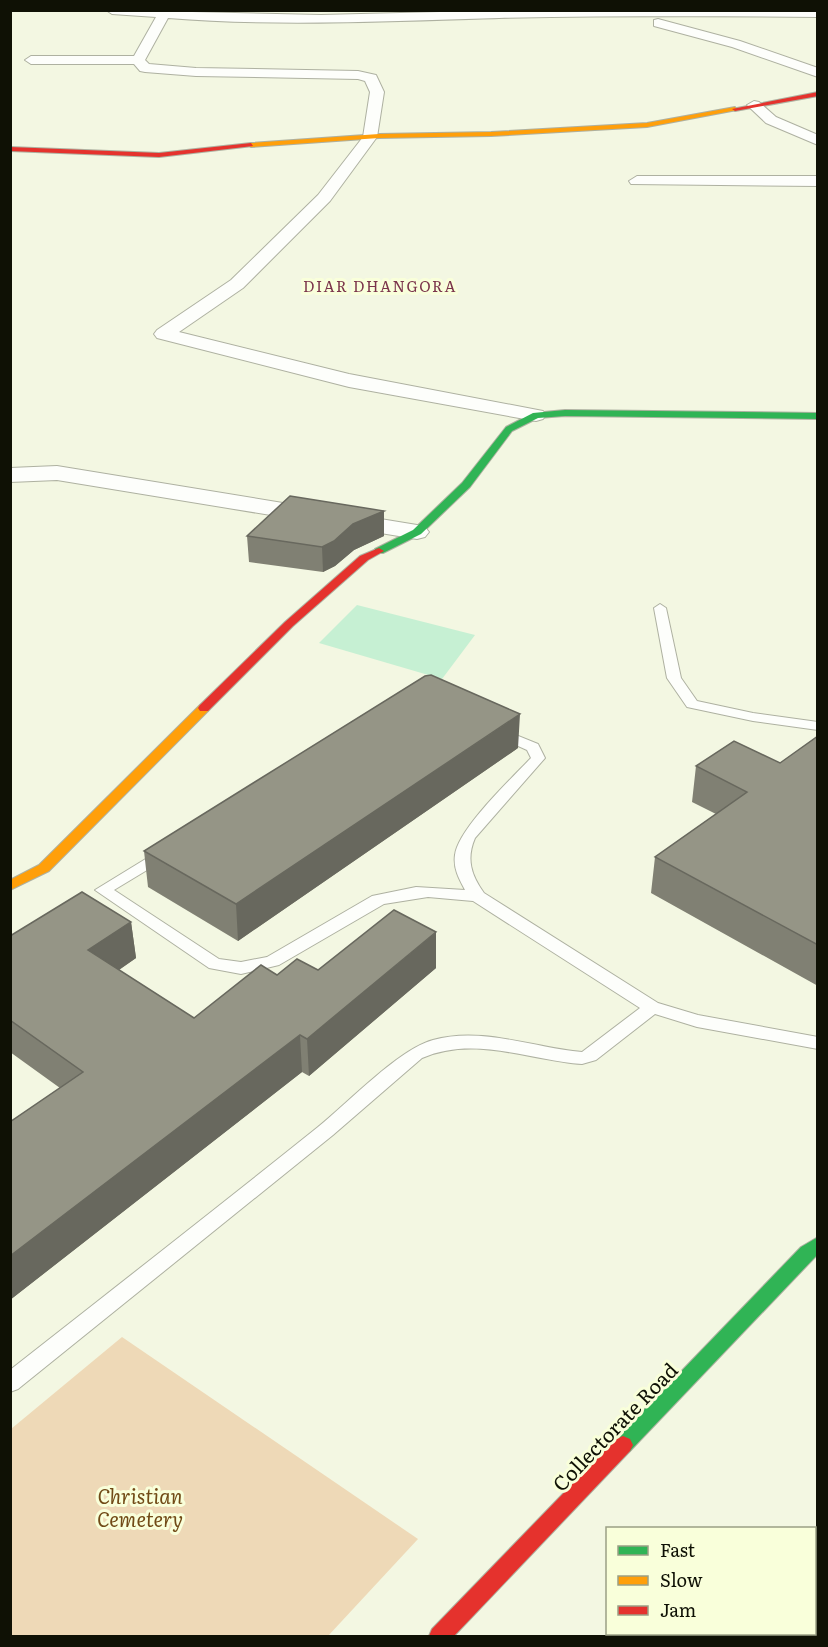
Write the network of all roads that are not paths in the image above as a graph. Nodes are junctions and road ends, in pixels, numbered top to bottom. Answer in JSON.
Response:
{"nodes":[{"id":1,"x":112,"y":10,"type":"edge"},
{"id":2,"x":607,"y":11,"type":"edge"},
{"id":3,"x":647,"y":11,"type":"edge"},
{"id":4,"x":160,"y":13,"type":"edge"},
{"id":5,"x":818,"y":13,"type":"edge"},
{"id":6,"x":776,"y":57,"type":"junction"},
{"id":7,"x":31,"y":60,"type":"dead end"},
{"id":8,"x":138,"y":60,"type":"junction"},
{"id":9,"x":818,"y":74,"type":"edge"},
{"id":10,"x":818,"y":94,"type":"edge"},
{"id":11,"x":754,"y":105,"type":"junction"},
{"id":12,"x":370,"y":137,"type":"junction"},
{"id":13,"x":818,"y":141,"type":"edge"},
{"id":14,"x":10,"y":149,"type":"edge"},
{"id":15,"x":637,"y":181,"type":"dead end"},
{"id":16,"x":818,"y":181,"type":"edge"},
{"id":17,"x":536,"y":415,"type":"junction"},
{"id":18,"x":818,"y":416,"type":"edge"},
{"id":19,"x":10,"y":475,"type":"edge"},
{"id":20,"x":417,"y":532,"type":"junction"},
{"id":21,"x":660,"y":608,"type":"dead end"},
{"id":22,"x":483,"y":725,"type":"edge"},
{"id":23,"x":818,"y":726,"type":"edge"},
{"id":24,"x":174,"y":848,"type":"edge"},
{"id":25,"x":10,"y":886,"type":"edge"},
{"id":26,"x":478,"y":897,"type":"junction"},
{"id":27,"x":652,"y":1007,"type":"junction"},
{"id":28,"x":818,"y":1043,"type":"edge"},
{"id":29,"x":818,"y":1244,"type":"edge"},
{"id":30,"x":10,"y":1383,"type":"edge"},
{"id":31,"x":440,"y":1636,"type":"edge"}],
"edges":[{"from":1,"to":4,"type":"street"},
{"from":2,"to":3,"type":"street"},
{"from":2,"to":4,"type":"street"},
{"from":2,"to":6,"type":"street"},
{"from":3,"to":5,"type":"street"},
{"from":3,"to":6,"type":"street"},
{"from":4,"to":8,"type":"street"},
{"from":6,"to":9,"type":"street"},
{"from":7,"to":8,"type":"street"},
{"from":8,"to":12,"type":"street"},
{"from":10,"to":11,"type":"street"},
{"from":11,"to":12,"type":"street"},
{"from":11,"to":13,"type":"street"},
{"from":12,"to":14,"type":"street"},
{"from":12,"to":17,"type":"street"},
{"from":15,"to":16,"type":"street"},
{"from":17,"to":18,"type":"street"},
{"from":17,"to":20,"type":"street"},
{"from":19,"to":20,"type":"street"},
{"from":20,"to":25,"type":"street"},
{"from":21,"to":23,"type":"lane"},
{"from":22,"to":26,"type":"lane"},
{"from":24,"to":26,"type":"lane"},
{"from":26,"to":27,"type":"lane"},
{"from":27,"to":28,"type":"lane"},
{"from":27,"to":30,"type":"lane"},
{"from":29,"to":31,"type":"street","name":"Collectorate Road"}]}
